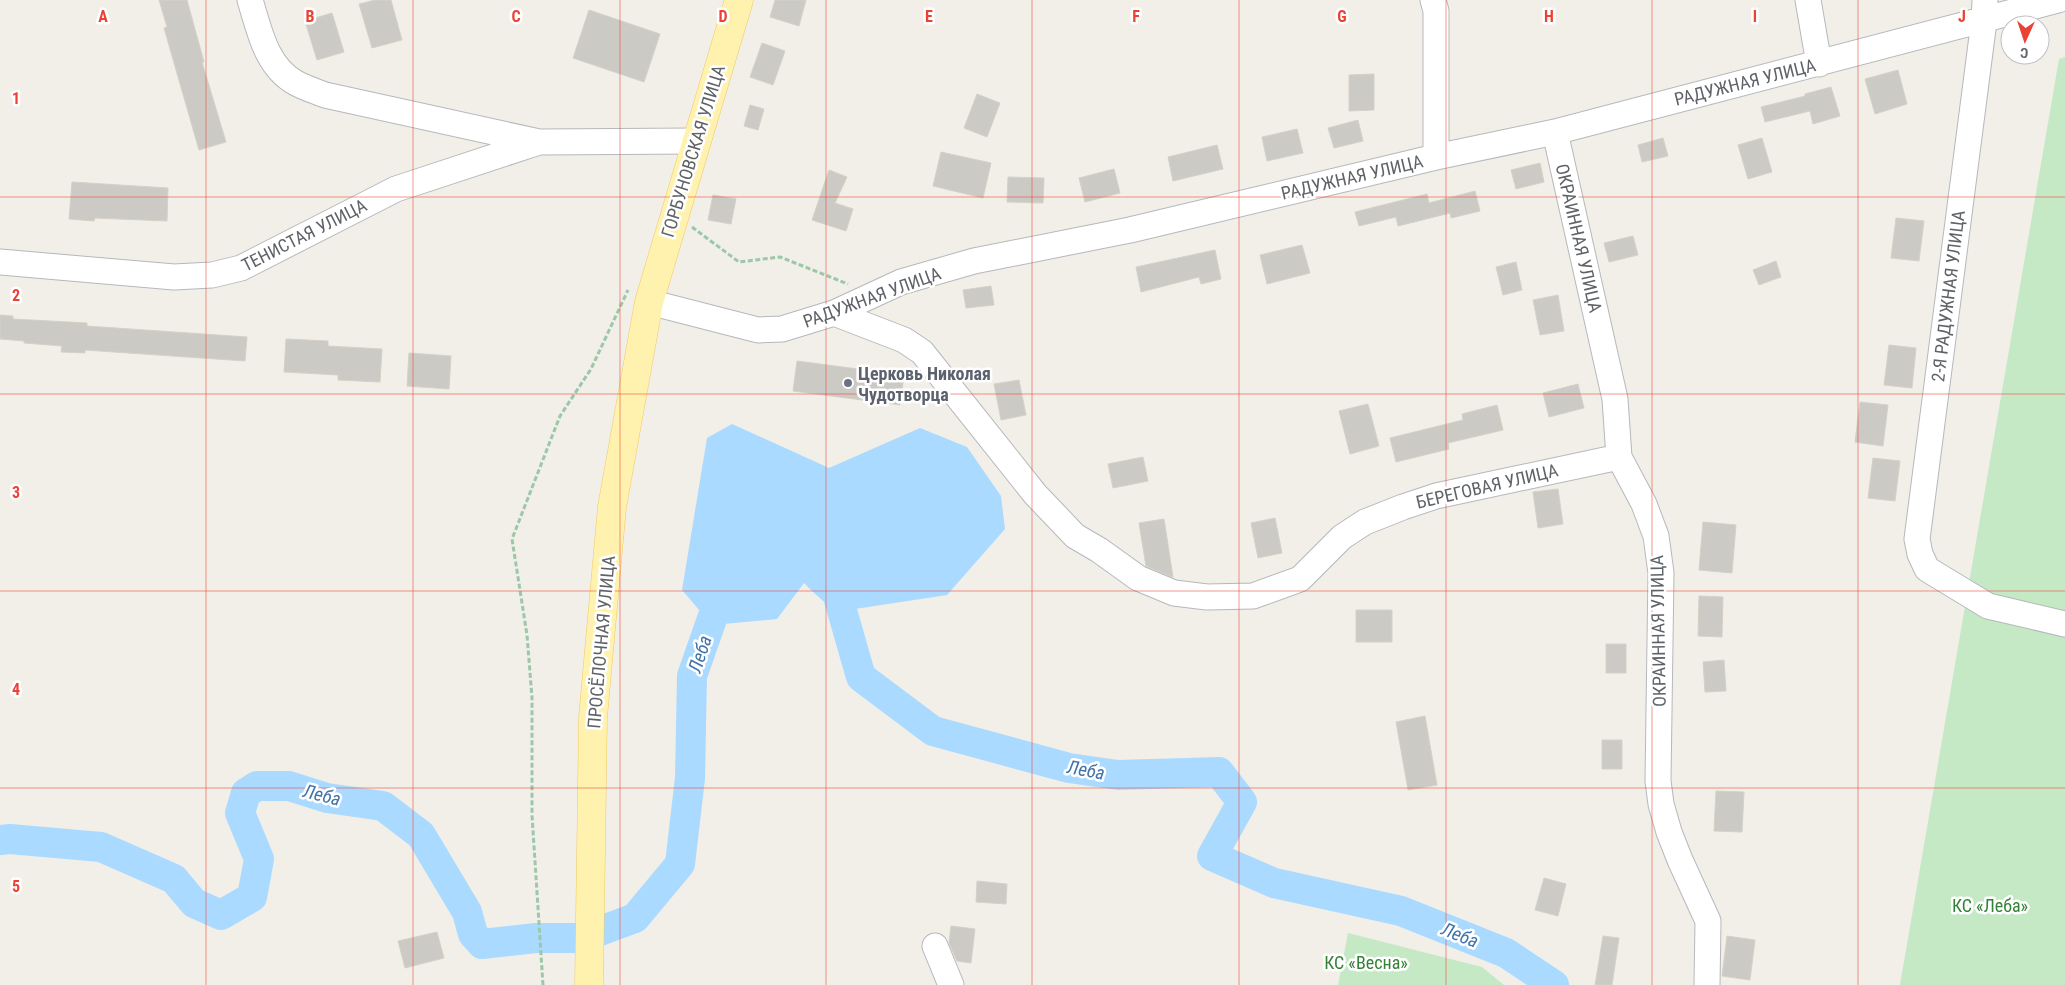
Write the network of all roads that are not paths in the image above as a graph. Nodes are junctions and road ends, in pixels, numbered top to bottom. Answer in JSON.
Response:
{"nodes":[{"id":1,"x":250,"y":0,"type":"edge"},
{"id":2,"x":739,"y":0,"type":"edge"},
{"id":3,"x":1433,"y":0,"type":"edge"},
{"id":4,"x":1808,"y":0,"type":"edge"},
{"id":5,"x":2058,"y":0,"type":"edge"},
{"id":6,"x":1985,"y":10,"type":"edge"},
{"id":7,"x":1819,"y":64,"type":"junction"},
{"id":8,"x":1555,"y":132,"type":"junction"},
{"id":9,"x":539,"y":142,"type":"junction"},
{"id":10,"x":695,"y":142,"type":"junction"},
{"id":11,"x":1436,"y":157,"type":"junction"},
{"id":12,"x":0,"y":262,"type":"edge"},
{"id":13,"x":641,"y":292,"type":"junction"},
{"id":14,"x":834,"y":313,"type":"junction"},
{"id":15,"x":1619,"y":457,"type":"junction"},
{"id":16,"x":2065,"y":624,"type":"edge"},
{"id":17,"x":935,"y":946,"type":"dead end"},
{"id":18,"x":589,"y":977,"type":"edge"},
{"id":19,"x":951,"y":985,"type":"edge"},
{"id":20,"x":1707,"y":985,"type":"edge"}],
"edges":[{"from":1,"to":9,"type":"street"},
{"from":2,"to":10,"type":"main road","name":"ГОРБУНОВСКАЯ УЛИЦА"},
{"from":3,"to":11,"type":"street"},
{"from":4,"to":7,"type":"street"},
{"from":5,"to":6,"type":"street","name":"РАДУЖНАЯ УЛИЦА"},
{"from":6,"to":7,"type":"street","name":"РАДУЖНАЯ УЛИЦА"},
{"from":6,"to":16,"type":"street","name":"2-Я РАДУЖНАЯ УЛИЦА"},
{"from":7,"to":8,"type":"street","name":"РАДУЖНАЯ УЛИЦА"},
{"from":8,"to":11,"type":"street","name":"РАДУЖНАЯ УЛИЦА"},
{"from":8,"to":15,"type":"street","name":"ОКРАИННАЯ УЛИЦА"},
{"from":9,"to":10,"type":"street"},
{"from":9,"to":12,"type":"street","name":"ТЕНИСТАЯ УЛИЦА"},
{"from":10,"to":13,"type":"main road","name":"ГОРБУНОВСКАЯ УЛИЦА"},
{"from":11,"to":14,"type":"street","name":"РАДУЖНАЯ УЛИЦА"},
{"from":13,"to":14,"type":"street","name":"РАДУЖНАЯ УЛИЦА"},
{"from":13,"to":18,"type":"main road","name":"ПРОСЁЛОЧНАЯ УЛИЦА"},
{"from":14,"to":15,"type":"street","name":"БЕРЕГОВАЯ УЛИЦА"},
{"from":15,"to":20,"type":"street","name":"ОКРАИННАЯ УЛИЦА"},
{"from":17,"to":19,"type":"street"}]}
